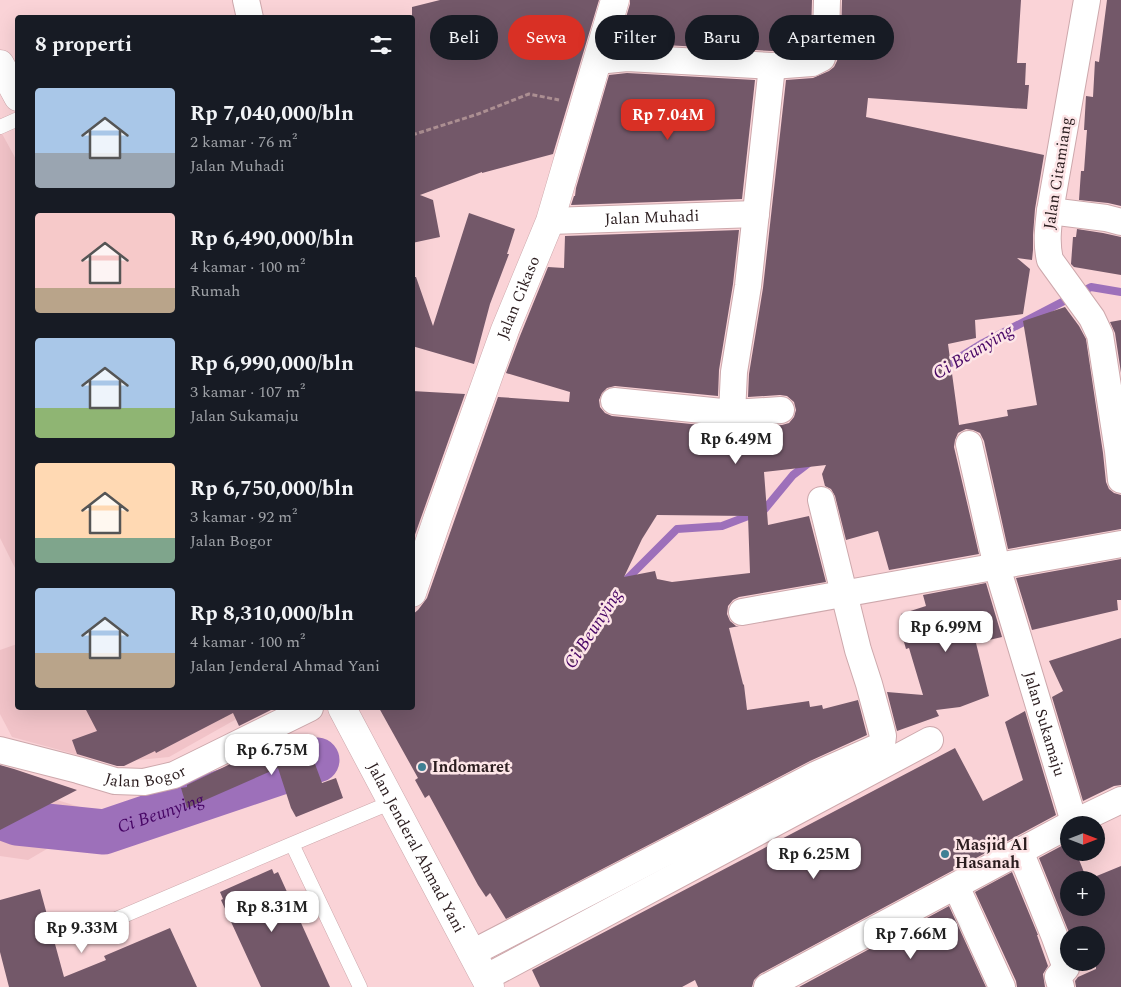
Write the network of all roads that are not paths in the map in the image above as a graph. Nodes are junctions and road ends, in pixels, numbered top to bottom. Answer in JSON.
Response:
{"nodes":[{"id":1,"x":246,"y":0,"type":"edge"},
{"id":2,"x":615,"y":0,"type":"edge"},
{"id":3,"x":827,"y":0,"type":"edge"},
{"id":4,"x":1087,"y":0,"type":"edge"},
{"id":5,"x":249,"y":15,"type":"edge"},
{"id":6,"x":610,"y":15,"type":"edge"},
{"id":7,"x":596,"y":60,"type":"edge"},
{"id":8,"x":663,"y":60,"type":"edge"},
{"id":9,"x":0,"y":64,"type":"edge"},
{"id":10,"x":772,"y":66,"type":"junction"},
{"id":11,"x":15,"y":92,"type":"edge"},
{"id":12,"x":15,"y":120,"type":"edge"},
{"id":13,"x":0,"y":127,"type":"edge"},
{"id":14,"x":1050,"y":211,"type":"junction"},
{"id":15,"x":756,"y":214,"type":"junction"},
{"id":16,"x":550,"y":221,"type":"junction"},
{"id":17,"x":1121,"y":222,"type":"edge"},
{"id":18,"x":614,"y":401,"type":"dead end"},
{"id":19,"x":781,"y":410,"type":"dead end"},
{"id":20,"x":732,"y":413,"type":"junction"},
{"id":21,"x":969,"y":444,"type":"dead end"},
{"id":22,"x":1121,"y":480,"type":"edge"},
{"id":23,"x":821,"y":500,"type":"dead end"},
{"id":24,"x":1121,"y":544,"type":"edge"},
{"id":25,"x":997,"y":567,"type":"junction"},
{"id":26,"x":415,"y":584,"type":"edge"},
{"id":27,"x":844,"y":594,"type":"junction"},
{"id":28,"x":742,"y":612,"type":"dead end"},
{"id":29,"x":306,"y":710,"type":"edge"},
{"id":30,"x":343,"y":710,"type":"edge"},
{"id":31,"x":930,"y":740,"type":"dead end"},
{"id":32,"x":0,"y":750,"type":"edge"},
{"id":33,"x":1121,"y":800,"type":"edge"},
{"id":34,"x":392,"y":802,"type":"junction"},
{"id":35,"x":1069,"y":816,"type":"edge"},
{"id":36,"x":1088,"y":816,"type":"edge"},
{"id":37,"x":1060,"y":830,"type":"edge"},
{"id":38,"x":292,"y":844,"type":"junction"},
{"id":39,"x":1020,"y":851,"type":"junction"},
{"id":40,"x":956,"y":886,"type":"junction"},
{"id":41,"x":88,"y":931,"type":"dead end"},
{"id":42,"x":472,"y":953,"type":"junction"},
{"id":43,"x":801,"y":979,"type":"edge"},
{"id":44,"x":488,"y":983,"type":"edge"},
{"id":45,"x":360,"y":987,"type":"edge"},
{"id":46,"x":767,"y":987,"type":"edge"},
{"id":47,"x":1002,"y":987,"type":"edge"},
{"id":48,"x":1061,"y":987,"type":"edge"}],
"edges":[{"from":1,"to":5,"type":"street"},
{"from":2,"to":6,"type":"street","name":"Jalan Cikaso"},
{"from":3,"to":10,"type":"street"},
{"from":4,"to":14,"type":"street","name":"Jalan Citamiang"},
{"from":7,"to":16,"type":"street","name":"Jalan Cikaso"},
{"from":8,"to":10,"type":"street"},
{"from":9,"to":11,"type":"street"},
{"from":10,"to":15,"type":"street"},
{"from":12,"to":13,"type":"lane"},
{"from":14,"to":17,"type":"street"},
{"from":14,"to":22,"type":"street","name":"Jalan Citamiang"},
{"from":15,"to":16,"type":"street","name":"Jalan Muhadi"},
{"from":15,"to":20,"type":"street"},
{"from":16,"to":26,"type":"street","name":"Jalan Cikaso"},
{"from":18,"to":20,"type":"street"},
{"from":19,"to":20,"type":"street"},
{"from":21,"to":25,"type":"street","name":"Jalan Sukamaju"},
{"from":23,"to":27,"type":"street"},
{"from":24,"to":25,"type":"street"},
{"from":25,"to":27,"type":"street"},
{"from":25,"to":35,"type":"street","name":"Jalan Sukamaju"},
{"from":27,"to":28,"type":"street"},
{"from":27,"to":42,"type":"street"},
{"from":29,"to":32,"type":"street","name":"Jalan Bogor"},
{"from":30,"to":34,"type":"street","name":"Jalan Jenderal Ahmad Yani"},
{"from":31,"to":44,"type":"street"},
{"from":33,"to":36,"type":"street"},
{"from":34,"to":38,"type":"lane"},
{"from":34,"to":42,"type":"street","name":"Jalan Jenderal Ahmad Yani"},
{"from":37,"to":39,"type":"street"},
{"from":38,"to":41,"type":"lane"},
{"from":38,"to":45,"type":"lane"},
{"from":39,"to":40,"type":"street"},
{"from":39,"to":48,"type":"street"},
{"from":40,"to":43,"type":"street"},
{"from":40,"to":47,"type":"street"},
{"from":42,"to":44,"type":"street","name":"Jalan Jenderal Ahmad Yani"},
{"from":43,"to":46,"type":"street"}]}
